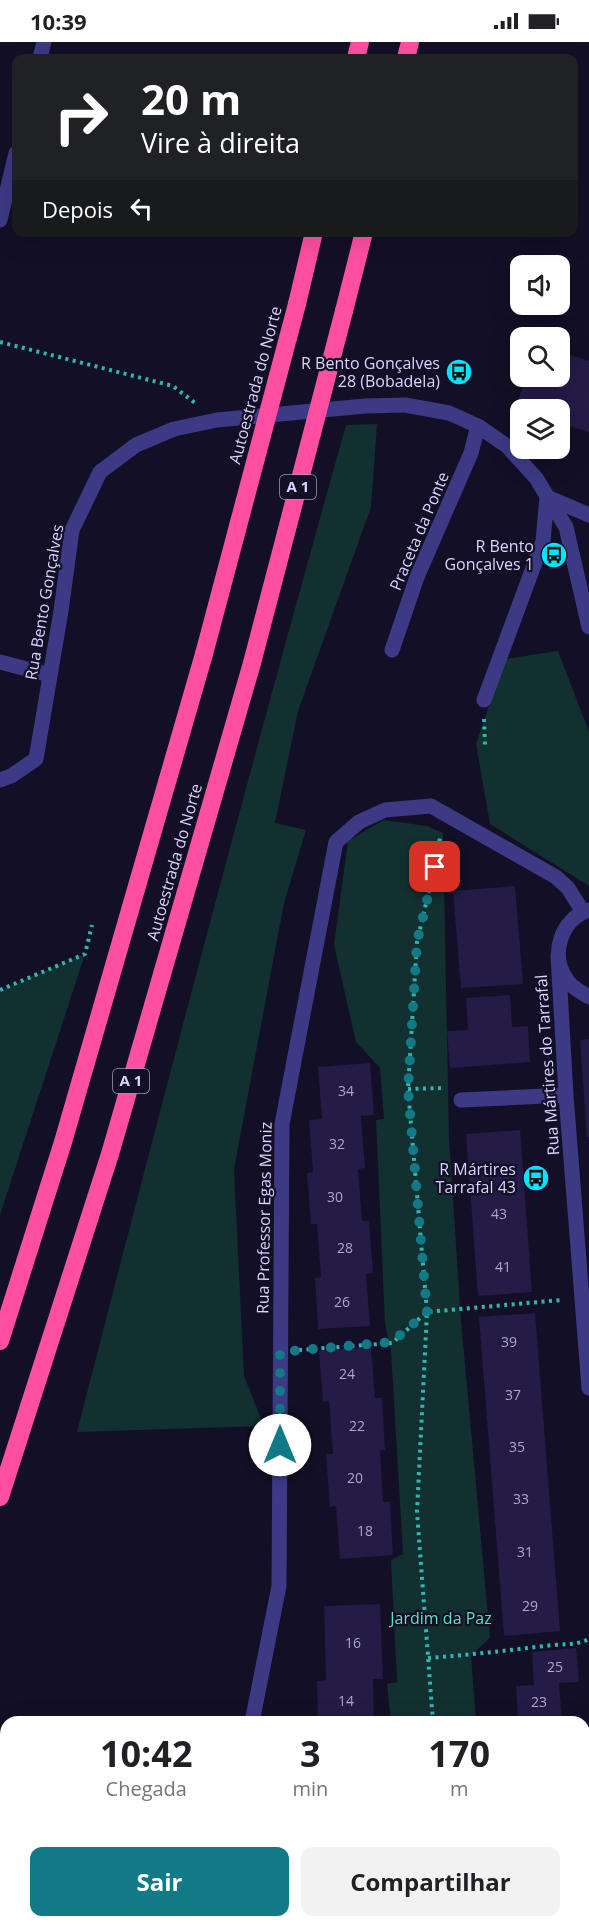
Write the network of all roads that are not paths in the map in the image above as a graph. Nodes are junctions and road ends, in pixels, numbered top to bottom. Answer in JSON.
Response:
{"nodes":[{"id":1,"x":12,"y":170,"type":"edge"},
{"id":2,"x":0,"y":220,"type":"edge"},
{"id":3,"x":313,"y":237,"type":"edge"},
{"id":4,"x":363,"y":237,"type":"edge"},
{"id":5,"x":478,"y":426,"type":"junction"},
{"id":6,"x":547,"y":498,"type":"junction"},
{"id":7,"x":589,"y":515,"type":"edge"},
{"id":8,"x":585,"y":583,"type":"edge"},
{"id":9,"x":589,"y":627,"type":"edge"},
{"id":10,"x":392,"y":650,"type":"dead end"},
{"id":11,"x":0,"y":662,"type":"edge"},
{"id":12,"x":50,"y":675,"type":"junction"},
{"id":13,"x":484,"y":700,"type":"dead end"},
{"id":14,"x":0,"y":780,"type":"edge"},
{"id":15,"x":586,"y":911,"type":"edge"},
{"id":16,"x":558,"y":955,"type":"junction"},
{"id":17,"x":589,"y":997,"type":"edge"},
{"id":18,"x":566,"y":1095,"type":"junction"},
{"id":19,"x":461,"y":1100,"type":"road end"},
{"id":20,"x":5,"y":1317,"type":"edge"},
{"id":21,"x":0,"y":1341,"type":"edge"},
{"id":22,"x":589,"y":1388,"type":"edge"},
{"id":23,"x":0,"y":1497,"type":"edge"},
{"id":24,"x":253,"y":1716,"type":"edge"}],
"edges":[{"from":1,"to":2,"type":"street"},
{"from":3,"to":20,"type":"highway","name":"Autoestrada do Norte","bridge":true},
{"from":4,"to":23,"type":"highway","name":"Autoestrada do Norte","number":"A 1","bridge":true},
{"from":5,"to":6,"type":"street","name":"Rua Bento Gonçalves"},
{"from":5,"to":10,"type":"street","name":"Praceta da Ponte"},
{"from":5,"to":12,"type":"street","name":"Rua Bento Gonçalves"},
{"from":6,"to":7,"type":"street"},
{"from":6,"to":8,"type":"street","name":"Rua Bento Gonçalves"},
{"from":6,"to":13,"type":"street"},
{"from":8,"to":9,"type":"street","name":"Rua Bento Gonçalves"},
{"from":11,"to":12,"type":"street"},
{"from":12,"to":14,"type":"street","name":"Rua Bento Gonçalves"},
{"from":15,"to":16,"type":"street"},
{"from":15,"to":24,"type":"street","name":"Rua Professor Egas Moniz"},
{"from":16,"to":17,"type":"street"},
{"from":16,"to":18,"type":"street","name":"Rua Mártires do Tarrafal"},
{"from":18,"to":19,"type":"street"},
{"from":18,"to":22,"type":"street","name":"Rua Mártires do Tarrafal"},
{"from":20,"to":21,"type":"highway","name":"Autoestrada do Norte"}]}
